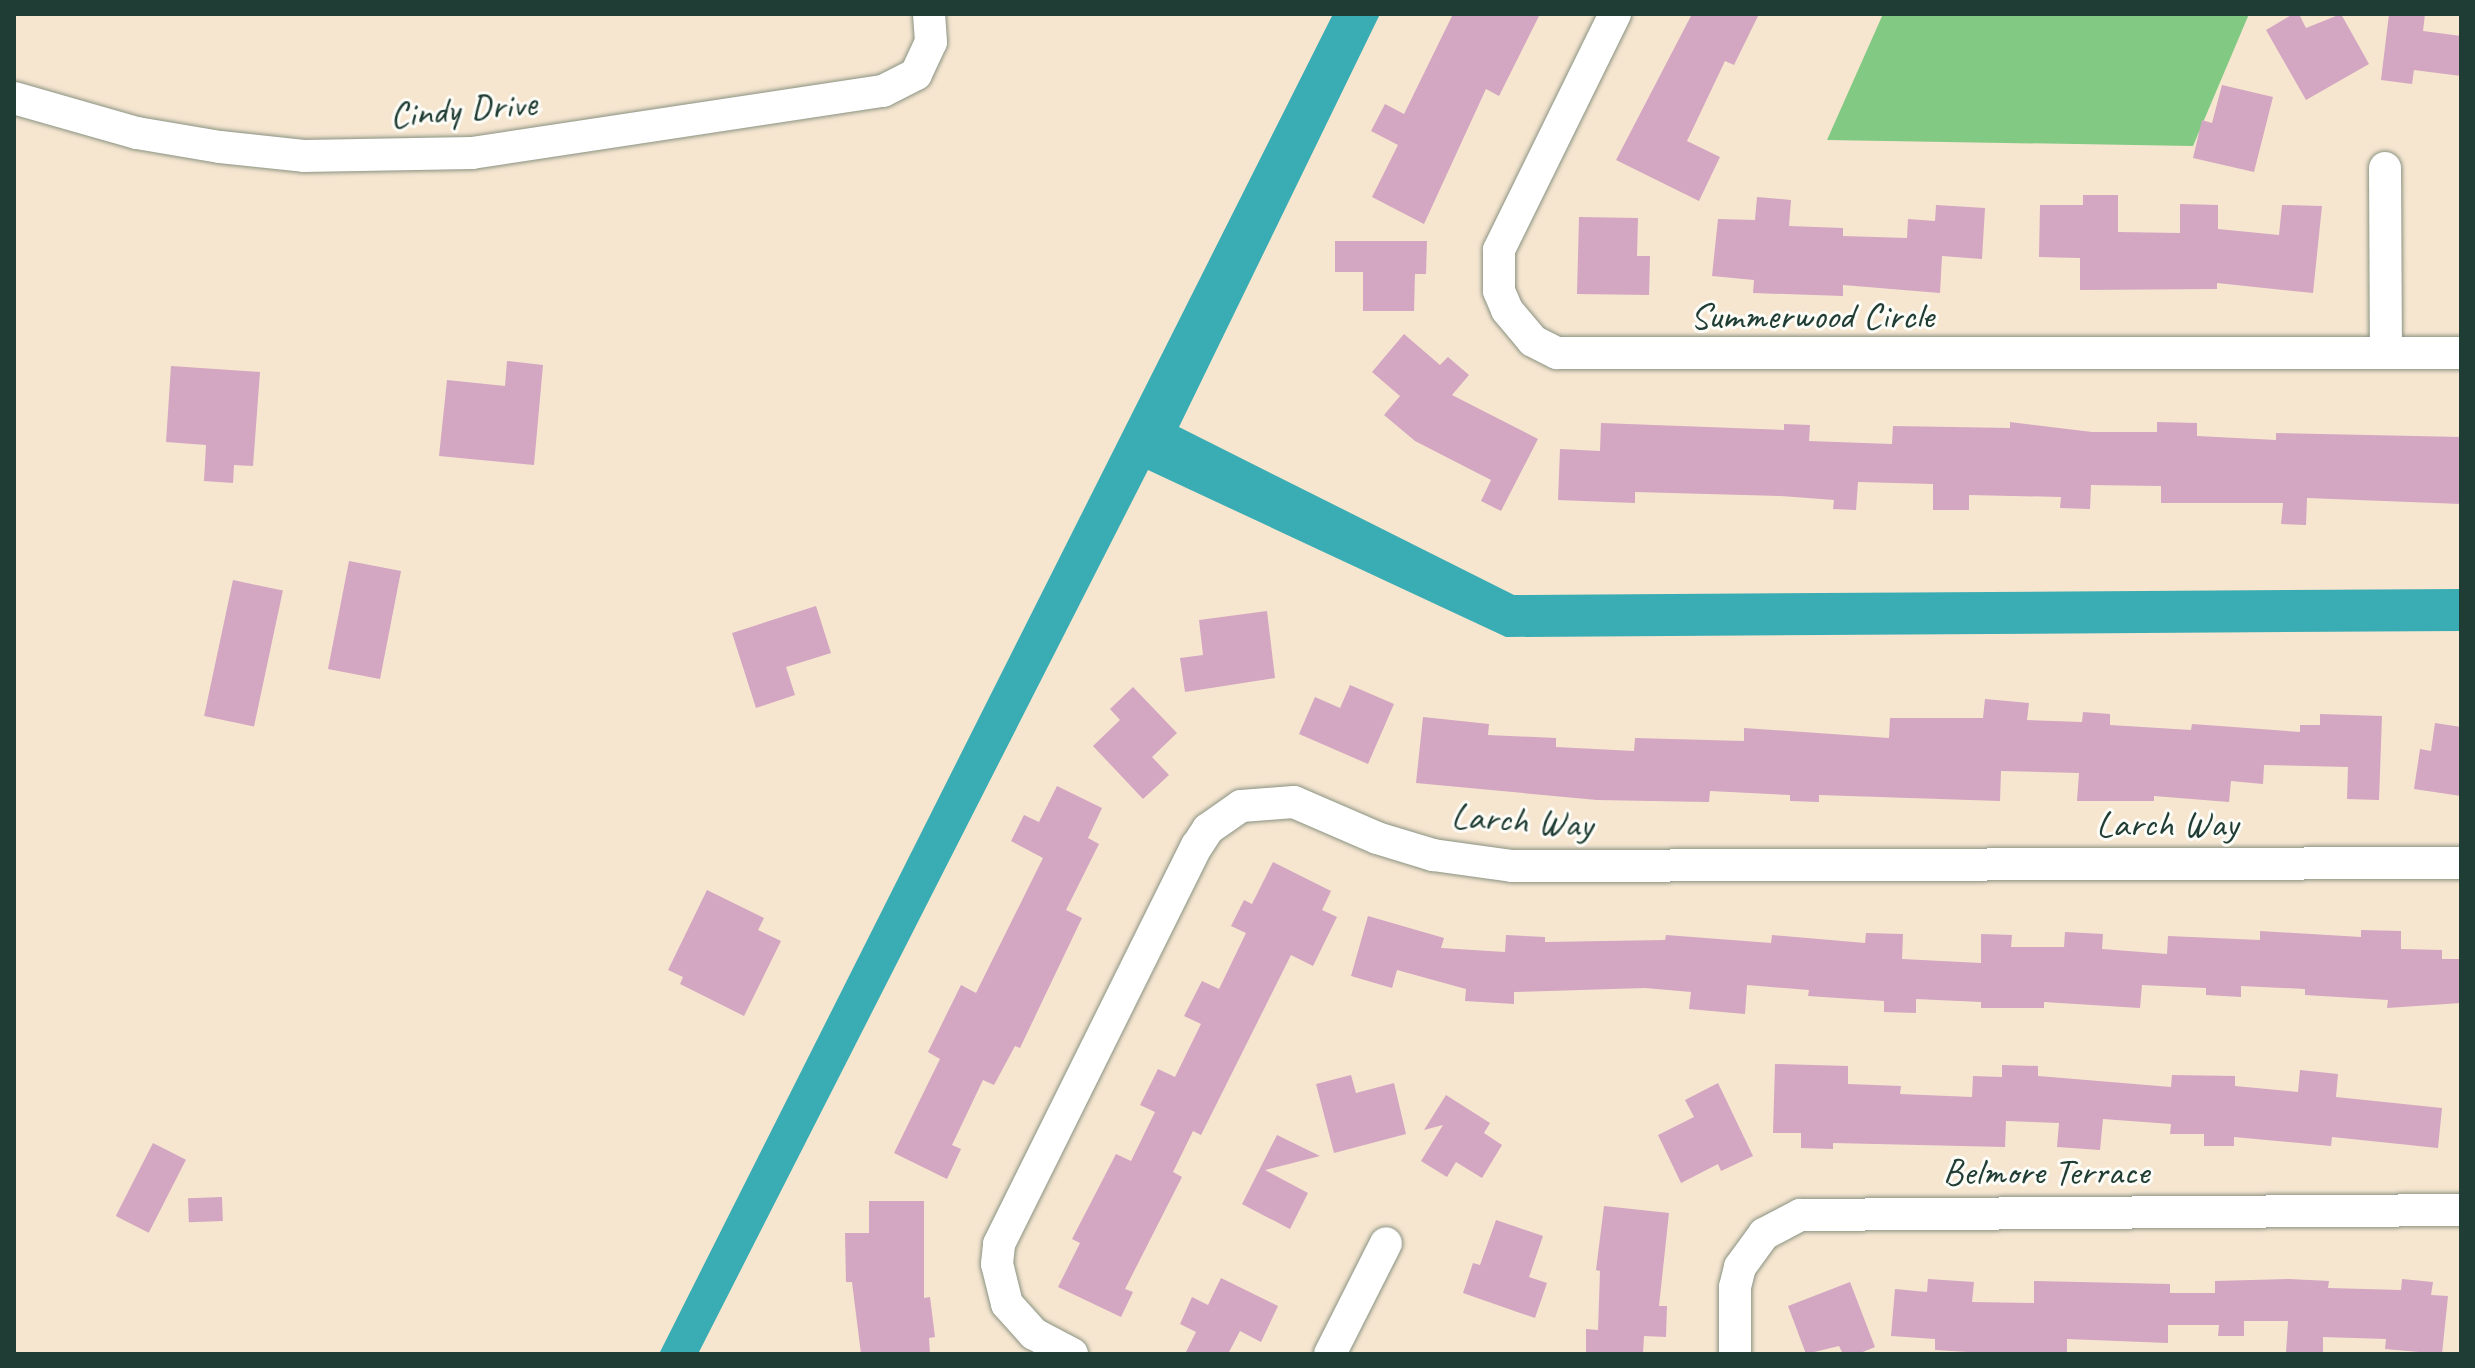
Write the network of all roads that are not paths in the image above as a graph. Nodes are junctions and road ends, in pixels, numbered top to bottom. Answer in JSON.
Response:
{"nodes":[{"id":1,"x":929,"y":14,"type":"edge"},
{"id":2,"x":1615,"y":14,"type":"edge"},
{"id":3,"x":14,"y":98,"type":"edge"},
{"id":4,"x":2385,"y":168,"type":"dead end"},
{"id":5,"x":2386,"y":353,"type":"junction"},
{"id":6,"x":2461,"y":353,"type":"edge"},
{"id":7,"x":2461,"y":863,"type":"edge"},
{"id":8,"x":2461,"y":1210,"type":"edge"},
{"id":9,"x":1386,"y":1243,"type":"dead end"},
{"id":10,"x":1072,"y":1354,"type":"edge"},
{"id":11,"x":1330,"y":1354,"type":"edge"},
{"id":12,"x":1735,"y":1354,"type":"edge"}],
"edges":[{"from":1,"to":3,"type":"street","name":"Cindy Drive"},
{"from":2,"to":5,"type":"street","name":"Summerwood Circle"},
{"from":4,"to":5,"type":"street"},
{"from":5,"to":6,"type":"street","name":"Summerwood Circle"},
{"from":7,"to":10,"type":"street","name":"Larch Way"},
{"from":8,"to":12,"type":"street","name":"Belmore Terrace"},
{"from":9,"to":11,"type":"street"}]}
